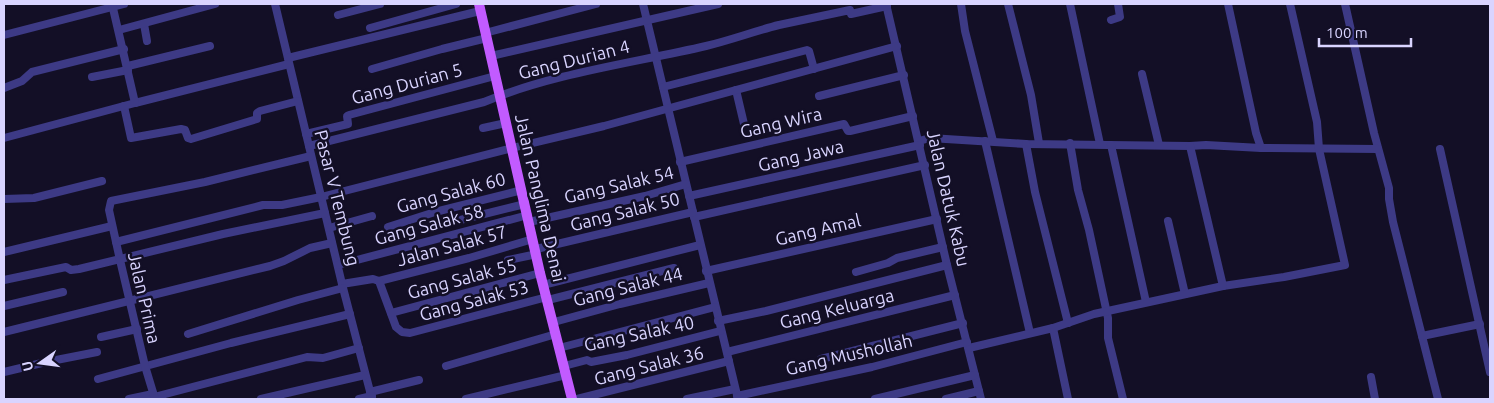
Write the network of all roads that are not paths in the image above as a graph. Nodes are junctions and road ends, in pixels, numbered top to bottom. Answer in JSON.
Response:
{"nodes":[{"id":1,"x":124,"y":4,"type":"edge"},
{"id":2,"x":215,"y":4,"type":"edge"},
{"id":3,"x":275,"y":4,"type":"edge"},
{"id":4,"x":380,"y":4,"type":"edge"},
{"id":5,"x":456,"y":4,"type":"edge"},
{"id":6,"x":596,"y":4,"type":"edge"},
{"id":7,"x":643,"y":4,"type":"edge"},
{"id":8,"x":718,"y":4,"type":"edge"},
{"id":9,"x":961,"y":4,"type":"edge"},
{"id":10,"x":1008,"y":4,"type":"edge"},
{"id":11,"x":1070,"y":4,"type":"edge"},
{"id":12,"x":1118,"y":4,"type":"edge"},
{"id":13,"x":1228,"y":4,"type":"edge"},
{"id":14,"x":1290,"y":4,"type":"edge"},
{"id":15,"x":1344,"y":4,"type":"edge"},
{"id":16,"x":113,"y":5,"type":"edge"},
{"id":17,"x":886,"y":5,"type":"edge"},
{"id":18,"x":479,"y":7,"type":"edge"},
{"id":19,"x":338,"y":15,"type":"dead end"},
{"id":20,"x":647,"y":20,"type":"junction"},
{"id":21,"x":1111,"y":20,"type":"dead end"},
{"id":22,"x":144,"y":24,"type":"junction"},
{"id":23,"x":370,"y":28,"type":"dead end"},
{"id":24,"x":119,"y":30,"type":"junction"},
{"id":25,"x":4,"y":35,"type":"edge"},
{"id":26,"x":486,"y":35,"type":"junction"},
{"id":27,"x":147,"y":41,"type":"dead end"},
{"id":28,"x":210,"y":46,"type":"dead end"},
{"id":29,"x":897,"y":46,"type":"junction"},
{"id":30,"x":124,"y":49,"type":"junction"},
{"id":31,"x":657,"y":55,"type":"junction"},
{"id":32,"x":491,"y":56,"type":"junction"},
{"id":33,"x":288,"y":61,"type":"junction"},
{"id":34,"x":128,"y":68,"type":"junction"},
{"id":35,"x":372,"y":69,"type":"dead end"},
{"id":36,"x":814,"y":69,"type":"junction"},
{"id":37,"x":1142,"y":74,"type":"dead end"},
{"id":38,"x":904,"y":75,"type":"junction"},
{"id":39,"x":495,"y":76,"type":"junction"},
{"id":40,"x":92,"y":77,"type":"dead end"},
{"id":41,"x":663,"y":87,"type":"junction"},
{"id":42,"x":4,"y":88,"type":"edge"},
{"id":43,"x":736,"y":90,"type":"junction"},
{"id":44,"x":500,"y":95,"type":"junction"},
{"id":45,"x":819,"y":96,"type":"dead end"},
{"id":46,"x":298,"y":101,"type":"junction"},
{"id":47,"x":135,"y":103,"type":"junction"},
{"id":48,"x":124,"y":106,"type":"junction"},
{"id":49,"x":668,"y":110,"type":"junction"},
{"id":50,"x":913,"y":116,"type":"junction"},
{"id":51,"x":506,"y":123,"type":"junction"},
{"id":52,"x":744,"y":124,"type":"dead end"},
{"id":53,"x":483,"y":128,"type":"dead end"},
{"id":54,"x":306,"y":134,"type":"junction"},
{"id":55,"x":4,"y":138,"type":"edge"},
{"id":56,"x":922,"y":141,"type":"junction"},
{"id":57,"x":989,"y":141,"type":"junction"},
{"id":58,"x":1038,"y":143,"type":"junction"},
{"id":59,"x":1070,"y":143,"type":"junction"},
{"id":60,"x":1026,"y":144,"type":"junction"},
{"id":61,"x":1100,"y":144,"type":"junction"},
{"id":62,"x":1112,"y":145,"type":"junction"},
{"id":63,"x":1159,"y":145,"type":"junction"},
{"id":64,"x":309,"y":146,"type":"junction"},
{"id":65,"x":1190,"y":146,"type":"junction"},
{"id":66,"x":512,"y":148,"type":"junction"},
{"id":67,"x":1261,"y":148,"type":"junction"},
{"id":68,"x":1319,"y":149,"type":"junction"},
{"id":69,"x":1378,"y":149,"type":"junction"},
{"id":70,"x":1440,"y":149,"type":"dead end"},
{"id":71,"x":311,"y":156,"type":"junction"},
{"id":72,"x":680,"y":162,"type":"junction"},
{"id":73,"x":925,"y":165,"type":"junction"},
{"id":74,"x":102,"y":181,"type":"dead end"},
{"id":75,"x":686,"y":184,"type":"junction"},
{"id":76,"x":522,"y":190,"type":"junction"},
{"id":77,"x":689,"y":196,"type":"junction"},
{"id":78,"x":321,"y":197,"type":"junction"},
{"id":79,"x":4,"y":199,"type":"edge"},
{"id":80,"x":525,"y":204,"type":"junction"},
{"id":81,"x":325,"y":213,"type":"junction"},
{"id":82,"x":693,"y":214,"type":"junction"},
{"id":83,"x":372,"y":216,"type":"dead end"},
{"id":84,"x":529,"y":218,"type":"junction"},
{"id":85,"x":937,"y":219,"type":"junction"},
{"id":86,"x":1168,"y":220,"type":"dead end"},
{"id":87,"x":112,"y":226,"type":"junction"},
{"id":88,"x":388,"y":227,"type":"dead end"},
{"id":89,"x":328,"y":228,"type":"junction"},
{"id":90,"x":424,"y":228,"type":"dead end"},
{"id":91,"x":116,"y":242,"type":"junction"},
{"id":92,"x":332,"y":242,"type":"junction"},
{"id":93,"x":700,"y":245,"type":"junction"},
{"id":94,"x":535,"y":247,"type":"junction"},
{"id":95,"x":943,"y":247,"type":"junction"},
{"id":96,"x":4,"y":252,"type":"edge"},
{"id":97,"x":120,"y":260,"type":"junction"},
{"id":98,"x":508,"y":260,"type":"dead end"},
{"id":99,"x":338,"y":265,"type":"junction"},
{"id":100,"x":947,"y":265,"type":"junction"},
{"id":101,"x":674,"y":268,"type":"dead end"},
{"id":102,"x":706,"y":271,"type":"junction"},
{"id":103,"x":856,"y":272,"type":"dead end"},
{"id":104,"x":540,"y":273,"type":"junction"},
{"id":105,"x":4,"y":280,"type":"edge"},
{"id":106,"x":379,"y":280,"type":"junction"},
{"id":107,"x":709,"y":283,"type":"junction"},
{"id":108,"x":543,"y":285,"type":"junction"},
{"id":109,"x":343,"y":286,"type":"junction"},
{"id":110,"x":1223,"y":286,"type":"junction"},
{"id":111,"x":63,"y":292,"type":"dead end"},
{"id":112,"x":1185,"y":294,"type":"junction"},
{"id":113,"x":955,"y":295,"type":"junction"},
{"id":114,"x":547,"y":298,"type":"junction"},
{"id":115,"x":130,"y":300,"type":"junction"},
{"id":116,"x":1146,"y":302,"type":"junction"},
{"id":117,"x":4,"y":306,"type":"edge"},
{"id":118,"x":715,"y":306,"type":"junction"},
{"id":119,"x":1105,"y":311,"type":"junction"},
{"id":120,"x":391,"y":313,"type":"junction"},
{"id":121,"x":350,"y":314,"type":"junction"},
{"id":122,"x":718,"y":321,"type":"junction"},
{"id":123,"x":554,"y":322,"type":"junction"},
{"id":124,"x":1068,"y":322,"type":"junction"},
{"id":125,"x":963,"y":323,"type":"junction"},
{"id":126,"x":1480,"y":324,"type":"junction"},
{"id":127,"x":1053,"y":328,"type":"junction"},
{"id":128,"x":137,"y":329,"type":"junction"},
{"id":129,"x":720,"y":330,"type":"junction"},
{"id":130,"x":4,"y":332,"type":"edge"},
{"id":131,"x":1030,"y":333,"type":"junction"},
{"id":132,"x":188,"y":334,"type":"dead end"},
{"id":133,"x":556,"y":334,"type":"junction"},
{"id":134,"x":1422,"y":336,"type":"junction"},
{"id":135,"x":101,"y":337,"type":"dead end"},
{"id":136,"x":972,"y":346,"type":"junction"},
{"id":137,"x":358,"y":348,"type":"junction"},
{"id":138,"x":559,"y":348,"type":"junction"},
{"id":139,"x":97,"y":352,"type":"dead end"},
{"id":140,"x":727,"y":352,"type":"junction"},
{"id":141,"x":821,"y":359,"type":"dead end"},
{"id":142,"x":729,"y":361,"type":"junction"},
{"id":143,"x":145,"y":366,"type":"junction"},
{"id":144,"x":446,"y":366,"type":"dead end"},
{"id":145,"x":565,"y":371,"type":"junction"},
{"id":146,"x":4,"y":372,"type":"edge"},
{"id":147,"x":1490,"y":372,"type":"edge"},
{"id":148,"x":365,"y":375,"type":"junction"},
{"id":149,"x":975,"y":375,"type":"junction"},
{"id":150,"x":1371,"y":377,"type":"dead end"},
{"id":151,"x":98,"y":379,"type":"dead end"},
{"id":152,"x":419,"y":380,"type":"dead end"},
{"id":153,"x":979,"y":391,"type":"junction"},
{"id":154,"x":736,"y":395,"type":"edge"},
{"id":155,"x":372,"y":396,"type":"edge"},
{"id":156,"x":154,"y":397,"type":"edge"},
{"id":157,"x":129,"y":399,"type":"edge"},
{"id":158,"x":261,"y":399,"type":"edge"},
{"id":159,"x":359,"y":399,"type":"edge"},
{"id":160,"x":466,"y":399,"type":"edge"},
{"id":161,"x":572,"y":399,"type":"edge"},
{"id":162,"x":577,"y":399,"type":"edge"},
{"id":163,"x":687,"y":399,"type":"edge"},
{"id":164,"x":875,"y":399,"type":"edge"},
{"id":165,"x":946,"y":399,"type":"edge"},
{"id":166,"x":981,"y":399,"type":"edge"},
{"id":167,"x":1068,"y":399,"type":"edge"},
{"id":168,"x":1123,"y":399,"type":"edge"},
{"id":169,"x":1375,"y":399,"type":"edge"},
{"id":170,"x":1438,"y":399,"type":"edge"}],
"edges":[{"from":1,"to":16,"type":"street"},
{"from":2,"to":22,"type":"street"},
{"from":3,"to":33,"type":"street","name":"Pasar V Tembung"},
{"from":4,"to":19,"type":"street"},
{"from":5,"to":23,"type":"street"},
{"from":6,"to":26,"type":"street"},
{"from":7,"to":20,"type":"street"},
{"from":8,"to":20,"type":"street"},
{"from":9,"to":57,"type":"street"},
{"from":10,"to":58,"type":"street"},
{"from":11,"to":61,"type":"street"},
{"from":12,"to":21,"type":"street"},
{"from":13,"to":67,"type":"street"},
{"from":14,"to":68,"type":"street"},
{"from":15,"to":69,"type":"street"},
{"from":16,"to":24,"type":"street"},
{"from":16,"to":25,"type":"street"},
{"from":17,"to":29,"type":"street","name":"Jalan Datuk Kabu"},
{"from":17,"to":31,"type":"street","name":"Gang Durian 4"},
{"from":18,"to":26,"type":"main road","name":"Jalan Panglima Denai"},
{"from":18,"to":33,"type":"street"},
{"from":20,"to":31,"type":"street"},
{"from":20,"to":32,"type":"street"},
{"from":22,"to":24,"type":"street"},
{"from":22,"to":27,"type":"street"},
{"from":24,"to":30,"type":"street"},
{"from":26,"to":32,"type":"main road","name":"Jalan Panglima Denai"},
{"from":26,"to":35,"type":"street"},
{"from":28,"to":34,"type":"street"},
{"from":29,"to":36,"type":"street"},
{"from":29,"to":38,"type":"street","name":"Jalan Datuk Kabu"},
{"from":30,"to":34,"type":"street"},
{"from":30,"to":42,"type":"street"},
{"from":31,"to":41,"type":"street"},
{"from":31,"to":44,"type":"street","name":"Gang Durian 4"},
{"from":32,"to":39,"type":"main road","name":"Jalan Panglima Denai"},
{"from":33,"to":46,"type":"street","name":"Pasar V Tembung"},
{"from":33,"to":47,"type":"street"},
{"from":34,"to":40,"type":"street"},
{"from":34,"to":47,"type":"street"},
{"from":36,"to":41,"type":"street"},
{"from":36,"to":43,"type":"street"},
{"from":37,"to":63,"type":"street"},
{"from":38,"to":45,"type":"street"},
{"from":38,"to":50,"type":"street","name":"Jalan Datuk Kabu"},
{"from":39,"to":44,"type":"main road","name":"Jalan Panglima Denai"},
{"from":39,"to":54,"type":"street","name":"Gang Durian 5"},
{"from":41,"to":49,"type":"street"},
{"from":43,"to":49,"type":"street"},
{"from":43,"to":52,"type":"street"},
{"from":44,"to":51,"type":"main road","name":"Jalan Panglima Denai"},
{"from":44,"to":64,"type":"street","name":"Gang Durian 4"},
{"from":46,"to":48,"type":"street"},
{"from":46,"to":54,"type":"street","name":"Pasar V Tembung"},
{"from":47,"to":48,"type":"street"},
{"from":48,"to":55,"type":"street"},
{"from":49,"to":66,"type":"street"},
{"from":49,"to":72,"type":"street"},
{"from":50,"to":56,"type":"street","name":"Jalan Datuk Kabu"},
{"from":50,"to":72,"type":"street","name":"Gang Wira"},
{"from":51,"to":53,"type":"street"},
{"from":51,"to":66,"type":"main road","name":"Jalan Panglima Denai"},
{"from":54,"to":64,"type":"street","name":"Pasar V Tembung"},
{"from":56,"to":57,"type":"street","name":"Gang Jawa"},
{"from":56,"to":73,"type":"street","name":"Jalan Datuk Kabu"},
{"from":56,"to":77,"type":"street","name":"Gang Jawa"},
{"from":57,"to":60,"type":"street","name":"Gang Jawa"},
{"from":57,"to":131,"type":"street"},
{"from":58,"to":59,"type":"street","name":"Gang Jawa"},
{"from":58,"to":60,"type":"street","name":"Gang Jawa"},
{"from":59,"to":61,"type":"street","name":"Gang Jawa"},
{"from":59,"to":119,"type":"street"},
{"from":60,"to":124,"type":"street"},
{"from":61,"to":62,"type":"street","name":"Gang Jawa"},
{"from":62,"to":63,"type":"street","name":"Gang Jawa"},
{"from":62,"to":116,"type":"street"},
{"from":63,"to":65,"type":"street","name":"Gang Jawa"},
{"from":64,"to":71,"type":"street","name":"Pasar V Tembung"},
{"from":65,"to":67,"type":"street","name":"Gang Jawa"},
{"from":65,"to":110,"type":"street"},
{"from":66,"to":76,"type":"main road","name":"Jalan Panglima Denai"},
{"from":66,"to":78,"type":"street"},
{"from":67,"to":68,"type":"street","name":"Gang Jawa"},
{"from":68,"to":69,"type":"street","name":"Gang Jawa"},
{"from":68,"to":110,"type":"street","name":"Gang Mushollah"},
{"from":69,"to":134,"type":"street"},
{"from":70,"to":126,"type":"street"},
{"from":71,"to":78,"type":"street","name":"Pasar V Tembung"},
{"from":71,"to":87,"type":"street","name":"Jalan Prima"},
{"from":72,"to":75,"type":"street"},
{"from":73,"to":82,"type":"street","name":"Gang Salak 50"},
{"from":73,"to":85,"type":"street","name":"Jalan Datuk Kabu"},
{"from":74,"to":79,"type":"street"},
{"from":75,"to":77,"type":"street"},
{"from":75,"to":84,"type":"street","name":"Gang Salak 54"},
{"from":76,"to":80,"type":"main road","name":"Jalan Panglima Denai"},
{"from":76,"to":88,"type":"street","name":"Gang Salak 60"},
{"from":77,"to":82,"type":"street"},
{"from":78,"to":81,"type":"street","name":"Pasar V Tembung"},
{"from":78,"to":91,"type":"street"},
{"from":80,"to":84,"type":"main road","name":"Jalan Panglima Denai"},
{"from":80,"to":90,"type":"street"},
{"from":81,"to":89,"type":"street","name":"Pasar V Tembung"},
{"from":81,"to":97,"type":"street"},
{"from":82,"to":93,"type":"street"},
{"from":82,"to":94,"type":"street","name":"Gang Salak 50"},
{"from":83,"to":89,"type":"street"},
{"from":84,"to":94,"type":"main road","name":"Jalan Panglima Denai"},
{"from":84,"to":99,"type":"street","name":"Gang Salak 58"},
{"from":85,"to":95,"type":"street","name":"Jalan Datuk Kabu"},
{"from":85,"to":102,"type":"street","name":"Gang Amal"},
{"from":86,"to":112,"type":"street"},
{"from":87,"to":91,"type":"street","name":"Jalan Prima"},
{"from":87,"to":96,"type":"street"},
{"from":89,"to":92,"type":"street","name":"Pasar V Tembung"},
{"from":91,"to":97,"type":"street","name":"Jalan Prima"},
{"from":92,"to":99,"type":"street","name":"Pasar V Tembung"},
{"from":92,"to":115,"type":"street"},
{"from":93,"to":102,"type":"street"},
{"from":93,"to":108,"type":"street"},
{"from":94,"to":98,"type":"street"},
{"from":94,"to":104,"type":"main road","name":"Jalan Panglima Denai"},
{"from":94,"to":106,"type":"street","name":"Jalan Salak 57"},
{"from":95,"to":100,"type":"street","name":"Jalan Datuk Kabu"},
{"from":95,"to":103,"type":"street"},
{"from":97,"to":105,"type":"street"},
{"from":97,"to":115,"type":"street","name":"Jalan Prima"},
{"from":99,"to":109,"type":"street","name":"Pasar V Tembung"},
{"from":100,"to":113,"type":"street","name":"Jalan Datuk Kabu"},
{"from":100,"to":122,"type":"street"},
{"from":101,"to":114,"type":"street","name":"Gang Salak 53"},
{"from":102,"to":107,"type":"street"},
{"from":104,"to":108,"type":"main road","name":"Jalan Panglima Denai"},
{"from":104,"to":120,"type":"street","name":"Gang Salak 55"},
{"from":106,"to":109,"type":"street","name":"Jalan Salak 57"},
{"from":106,"to":120,"type":"street","name":"Gang Salak 53"},
{"from":107,"to":118,"type":"street"},
{"from":107,"to":123,"type":"street","name":"Gang Salak 44"},
{"from":108,"to":114,"type":"main road","name":"Jalan Panglima Denai"},
{"from":109,"to":121,"type":"street","name":"Pasar V Tembung"},
{"from":109,"to":132,"type":"street","name":"Jalan Salak 57"},
{"from":110,"to":112,"type":"street","name":"Gang Mushollah"},
{"from":111,"to":117,"type":"street"},
{"from":112,"to":116,"type":"street","name":"Gang Mushollah"},
{"from":113,"to":125,"type":"street","name":"Jalan Datuk Kabu"},
{"from":113,"to":140,"type":"street","name":"Gang Keluarga"},
{"from":114,"to":120,"type":"street","name":"Gang Salak 53"},
{"from":114,"to":123,"type":"main road","name":"Jalan Panglima Denai"},
{"from":115,"to":128,"type":"street","name":"Jalan Prima"},
{"from":115,"to":130,"type":"street"},
{"from":116,"to":119,"type":"street","name":"Gang Mushollah"},
{"from":118,"to":122,"type":"street"},
{"from":118,"to":138,"type":"street"},
{"from":119,"to":124,"type":"street","name":"Gang Mushollah"},
{"from":119,"to":168,"type":"street"},
{"from":121,"to":137,"type":"street","name":"Pasar V Tembung"},
{"from":121,"to":143,"type":"street"},
{"from":122,"to":129,"type":"street"},
{"from":123,"to":133,"type":"main road","name":"Jalan Panglima Denai"},
{"from":124,"to":127,"type":"street","name":"Gang Mushollah"},
{"from":125,"to":136,"type":"street","name":"Jalan Datuk Kabu"},
{"from":125,"to":141,"type":"street"},
{"from":126,"to":134,"type":"street"},
{"from":126,"to":147,"type":"street"},
{"from":127,"to":131,"type":"street","name":"Gang Mushollah"},
{"from":127,"to":167,"type":"street"},
{"from":128,"to":135,"type":"street"},
{"from":128,"to":143,"type":"street","name":"Jalan Prima"},
{"from":129,"to":140,"type":"street"},
{"from":129,"to":145,"type":"street","name":"Gang Salak 40"},
{"from":131,"to":136,"type":"street","name":"Gang Mushollah"},
{"from":133,"to":138,"type":"main road","name":"Jalan Panglima Denai"},
{"from":133,"to":144,"type":"street"},
{"from":134,"to":170,"type":"street"},
{"from":136,"to":149,"type":"street","name":"Jalan Datuk Kabu"},
{"from":136,"to":154,"type":"street","name":"Gang Mushollah"},
{"from":137,"to":148,"type":"street","name":"Pasar V Tembung"},
{"from":137,"to":156,"type":"street"},
{"from":138,"to":145,"type":"main road","name":"Jalan Panglima Denai"},
{"from":139,"to":146,"type":"street"},
{"from":140,"to":142,"type":"street"},
{"from":142,"to":154,"type":"street"},
{"from":142,"to":162,"type":"street","name":"Gang Salak 36"},
{"from":143,"to":151,"type":"street"},
{"from":143,"to":156,"type":"street","name":"Jalan Prima"},
{"from":145,"to":160,"type":"street","name":"Gang Salak 40"},
{"from":145,"to":161,"type":"main road","name":"Jalan Panglima Denai"},
{"from":148,"to":155,"type":"street","name":"Pasar V Tembung"},
{"from":148,"to":158,"type":"street"},
{"from":149,"to":153,"type":"street","name":"Jalan Datuk Kabu"},
{"from":149,"to":164,"type":"street"},
{"from":150,"to":169,"type":"street"},
{"from":152,"to":155,"type":"street"},
{"from":153,"to":165,"type":"street"},
{"from":153,"to":166,"type":"street","name":"Jalan Datuk Kabu"},
{"from":154,"to":163,"type":"street","name":"Gang Mushollah"},
{"from":155,"to":159,"type":"street"},
{"from":156,"to":157,"type":"street"}]}
